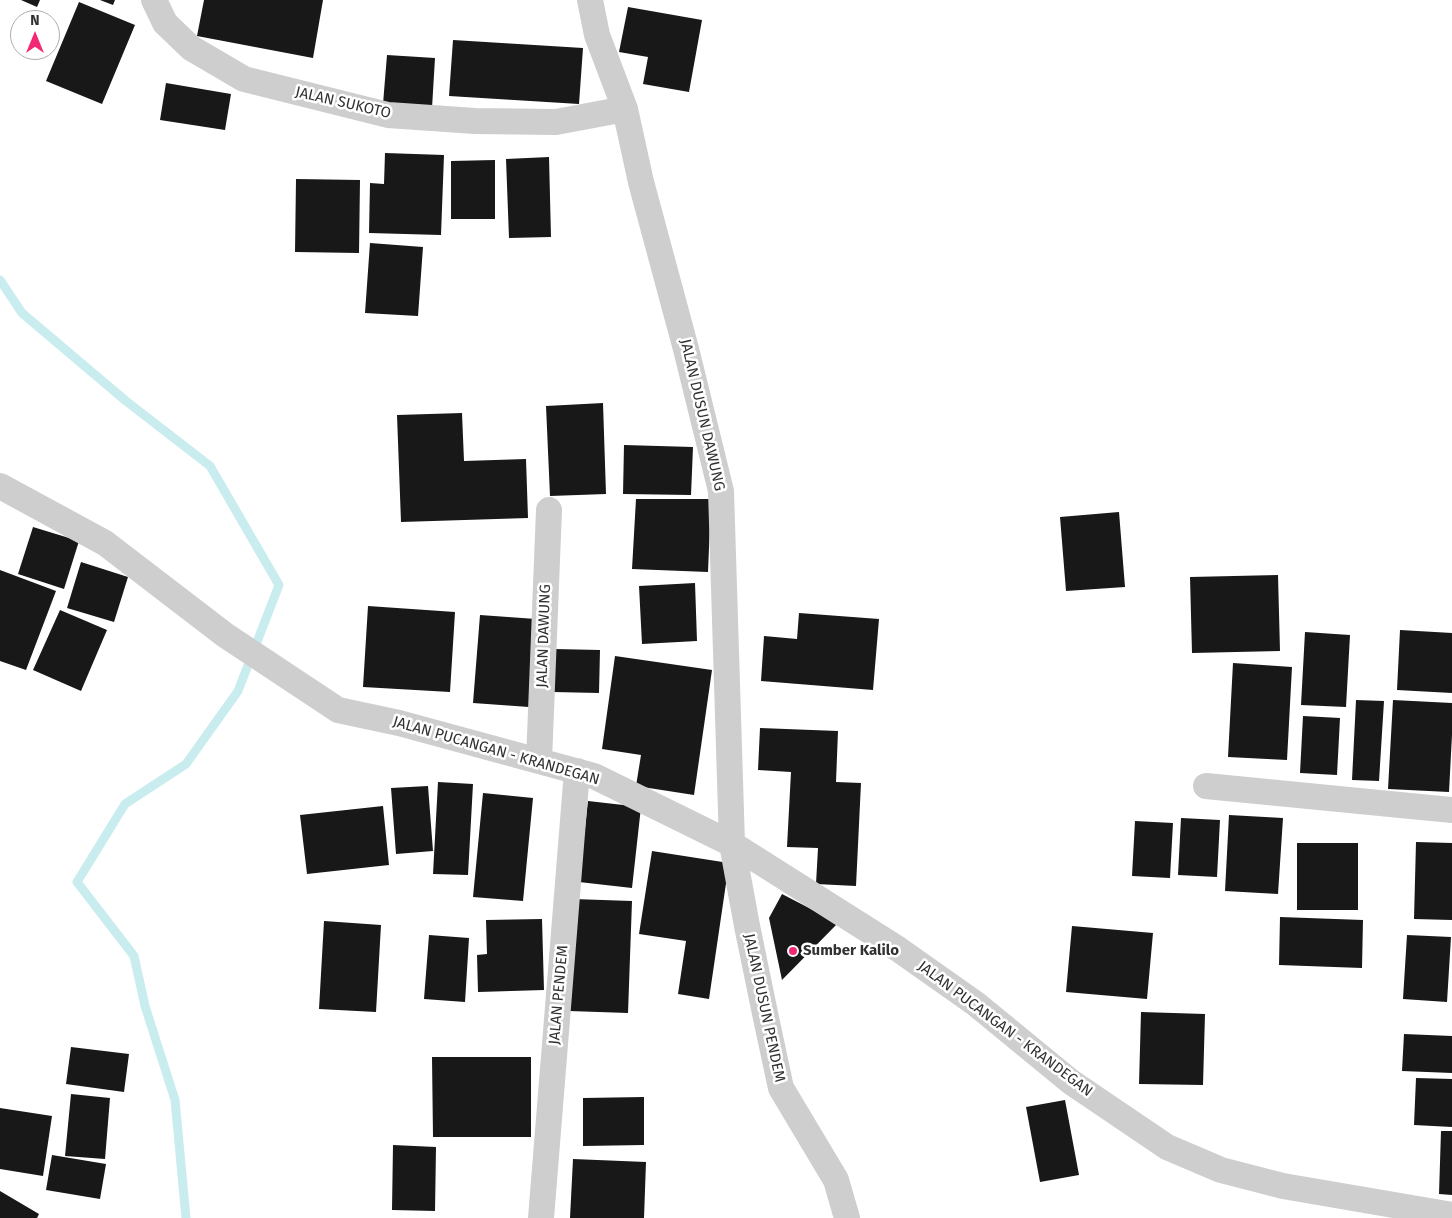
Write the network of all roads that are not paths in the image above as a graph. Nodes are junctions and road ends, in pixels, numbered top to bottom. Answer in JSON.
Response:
{"nodes":[{"id":1,"x":154,"y":0,"type":"edge"},
{"id":2,"x":590,"y":0,"type":"edge"},
{"id":3,"x":626,"y":109,"type":"junction"},
{"id":4,"x":0,"y":486,"type":"edge"},
{"id":5,"x":549,"y":510,"type":"dead end"},
{"id":6,"x":539,"y":761,"type":"junction"},
{"id":7,"x":577,"y":771,"type":"junction"},
{"id":8,"x":1206,"y":786,"type":"dead end"},
{"id":9,"x":1452,"y":810,"type":"edge"},
{"id":10,"x":732,"y":844,"type":"junction"},
{"id":11,"x":1452,"y":1215,"type":"edge"},
{"id":12,"x":542,"y":1218,"type":"edge"},
{"id":13,"x":847,"y":1218,"type":"edge"}],
"edges":[{"from":1,"to":3,"type":"street","name":"JALAN SUKOTO"},
{"from":2,"to":3,"type":"street","name":"JALAN DUSUN DAWUNG"},
{"from":3,"to":10,"type":"street","name":"JALAN DUSUN DAWUNG"},
{"from":4,"to":6,"type":"street","name":"JALAN PUCANGAN - KRANDEGAN"},
{"from":5,"to":6,"type":"street","name":"JALAN DAWUNG"},
{"from":6,"to":7,"type":"street","name":"JALAN PUCANGAN - KRANDEGAN"},
{"from":7,"to":10,"type":"street","name":"JALAN PUCANGAN - KRANDEGAN"},
{"from":7,"to":12,"type":"street","name":"JALAN PENDEM"},
{"from":8,"to":9,"type":"street"},
{"from":10,"to":11,"type":"street","name":"JALAN PUCANGAN - KRANDEGAN"},
{"from":10,"to":13,"type":"street","name":"JALAN DUSUN PENDEM"}]}
